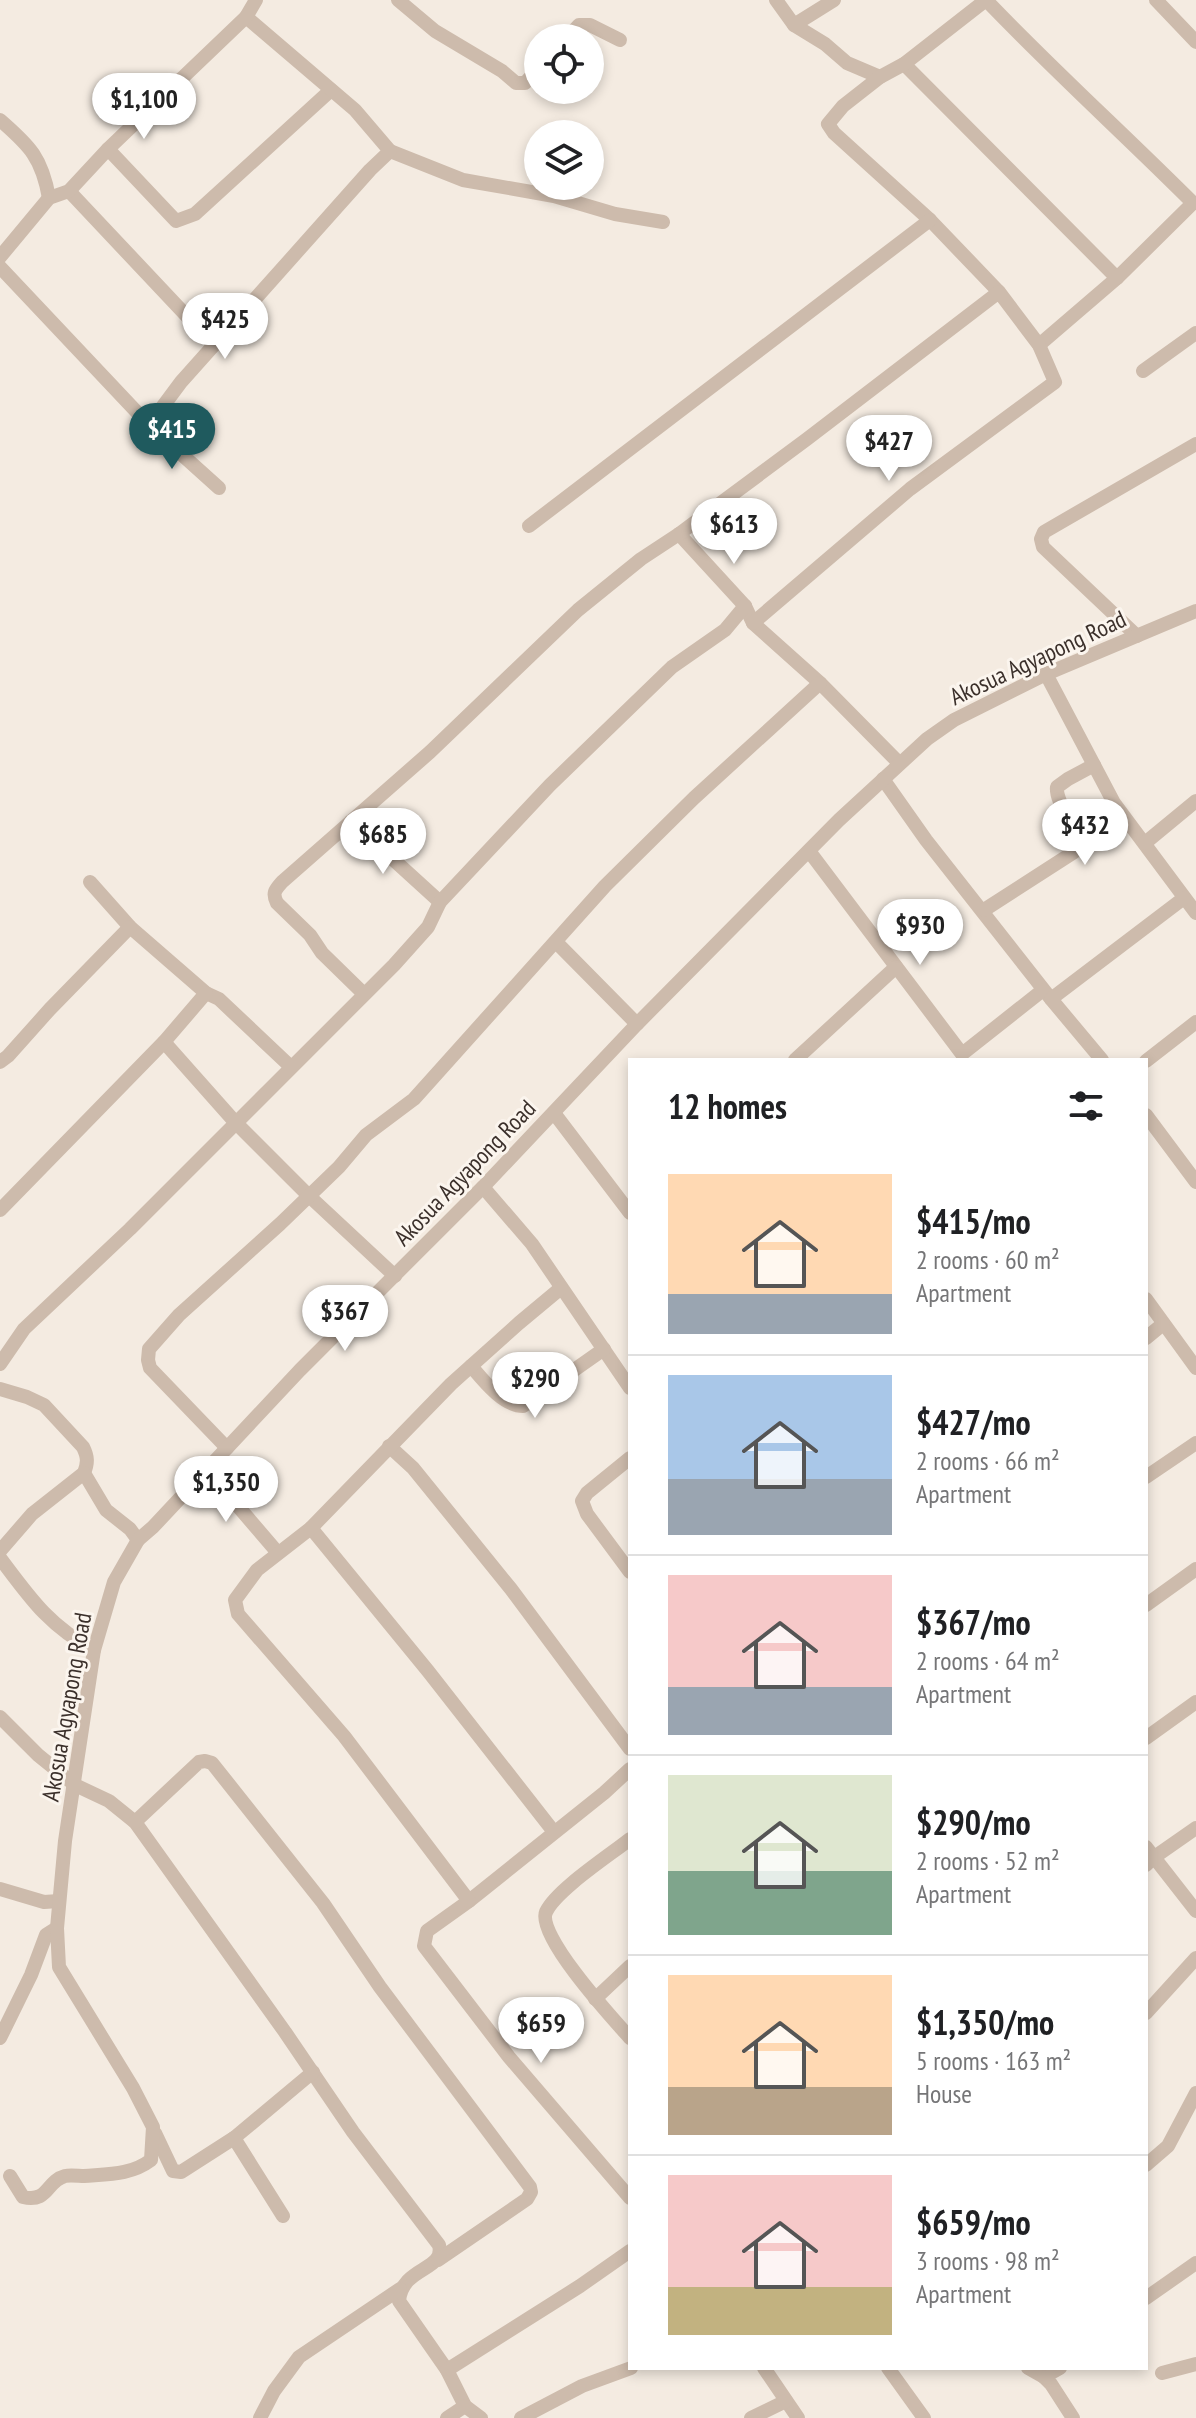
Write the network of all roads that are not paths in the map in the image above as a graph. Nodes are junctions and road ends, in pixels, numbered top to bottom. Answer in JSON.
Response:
{"nodes":[{"id":1,"x":256,"y":0,"type":"edge"},
{"id":2,"x":398,"y":0,"type":"edge"},
{"id":3,"x":776,"y":0,"type":"edge"},
{"id":4,"x":834,"y":0,"type":"edge"},
{"id":5,"x":1156,"y":0,"type":"edge"},
{"id":6,"x":246,"y":17,"type":"junction"},
{"id":7,"x":794,"y":25,"type":"junction"},
{"id":8,"x":604,"y":32,"type":"edge"},
{"id":9,"x":620,"y":40,"type":"dead end"},
{"id":10,"x":1196,"y":42,"type":"edge"},
{"id":11,"x":904,"y":64,"type":"junction"},
{"id":12,"x":880,"y":77,"type":"junction"},
{"id":13,"x":524,"y":83,"type":"edge"},
{"id":14,"x":331,"y":90,"type":"junction"},
{"id":15,"x":0,"y":120,"type":"edge"},
{"id":16,"x":108,"y":149,"type":"junction"},
{"id":17,"x":390,"y":151,"type":"junction"},
{"id":18,"x":69,"y":191,"type":"junction"},
{"id":19,"x":49,"y":198,"type":"junction"},
{"id":20,"x":1195,"y":203,"type":"edge"},
{"id":21,"x":930,"y":220,"type":"junction"},
{"id":22,"x":663,"y":222,"type":"dead end"},
{"id":23,"x":0,"y":257,"type":"edge"},
{"id":24,"x":0,"y":267,"type":"edge"},
{"id":25,"x":1117,"y":278,"type":"junction"},
{"id":26,"x":999,"y":292,"type":"junction"},
{"id":27,"x":1196,"y":333,"type":"edge"},
{"id":28,"x":214,"y":345,"type":"junction"},
{"id":29,"x":1039,"y":345,"type":"junction"},
{"id":30,"x":1143,"y":371,"type":"dead end"},
{"id":31,"x":149,"y":425,"type":"junction"},
{"id":32,"x":1196,"y":444,"type":"edge"},
{"id":33,"x":219,"y":488,"type":"dead end"},
{"id":34,"x":529,"y":526,"type":"dead end"},
{"id":35,"x":679,"y":534,"type":"junction"},
{"id":36,"x":745,"y":606,"type":"junction"},
{"id":37,"x":1196,"y":611,"type":"edge"},
{"id":38,"x":753,"y":623,"type":"junction"},
{"id":39,"x":1137,"y":636,"type":"junction"},
{"id":40,"x":1046,"y":674,"type":"junction"},
{"id":41,"x":820,"y":683,"type":"junction"},
{"id":42,"x":899,"y":763,"type":"junction"},
{"id":43,"x":1094,"y":765,"type":"junction"},
{"id":44,"x":883,"y":779,"type":"junction"},
{"id":45,"x":1196,"y":801,"type":"edge"},
{"id":46,"x":351,"y":821,"type":"junction"},
{"id":47,"x":1145,"y":843,"type":"junction"},
{"id":48,"x":809,"y":851,"type":"junction"},
{"id":49,"x":90,"y":882,"type":"dead end"},
{"id":50,"x":1184,"y":898,"type":"junction"},
{"id":51,"x":440,"y":902,"type":"junction"},
{"id":52,"x":984,"y":910,"type":"junction"},
{"id":53,"x":1196,"y":913,"type":"edge"},
{"id":54,"x":130,"y":927,"type":"junction"},
{"id":55,"x":556,"y":942,"type":"junction"},
{"id":56,"x":896,"y":967,"type":"junction"},
{"id":57,"x":206,"y":993,"type":"junction"},
{"id":58,"x":364,"y":994,"type":"junction"},
{"id":59,"x":1047,"y":995,"type":"junction"},
{"id":60,"x":1196,"y":1022,"type":"edge"},
{"id":61,"x":637,"y":1024,"type":"junction"},
{"id":62,"x":164,"y":1042,"type":"junction"},
{"id":63,"x":797,"y":1058,"type":"edge"},
{"id":64,"x":962,"y":1058,"type":"edge"},
{"id":65,"x":1100,"y":1058,"type":"edge"},
{"id":66,"x":1148,"y":1059,"type":"edge"},
{"id":67,"x":0,"y":1062,"type":"edge"},
{"id":68,"x":291,"y":1067,"type":"junction"},
{"id":69,"x":554,"y":1113,"type":"junction"},
{"id":70,"x":1148,"y":1118,"type":"edge"},
{"id":71,"x":235,"y":1122,"type":"junction"},
{"id":72,"x":1196,"y":1153,"type":"edge"},
{"id":73,"x":1183,"y":1162,"type":"junction"},
{"id":74,"x":1196,"y":1182,"type":"edge"},
{"id":75,"x":483,"y":1187,"type":"junction"},
{"id":76,"x":624,"y":1193,"type":"edge"},
{"id":77,"x":308,"y":1195,"type":"junction"},
{"id":78,"x":1,"y":1206,"type":"edge"},
{"id":79,"x":395,"y":1276,"type":"junction"},
{"id":80,"x":561,"y":1288,"type":"junction"},
{"id":81,"x":1148,"y":1302,"type":"edge"},
{"id":82,"x":1163,"y":1324,"type":"junction"},
{"id":83,"x":1148,"y":1336,"type":"edge"},
{"id":84,"x":604,"y":1349,"type":"junction"},
{"id":85,"x":0,"y":1364,"type":"edge"},
{"id":86,"x":471,"y":1366,"type":"junction"},
{"id":87,"x":1196,"y":1368,"type":"edge"},
{"id":88,"x":628,"y":1385,"type":"edge"},
{"id":89,"x":0,"y":1389,"type":"edge"},
{"id":90,"x":1196,"y":1443,"type":"edge"},
{"id":91,"x":389,"y":1446,"type":"junction"},
{"id":92,"x":227,"y":1448,"type":"junction"},
{"id":93,"x":628,"y":1460,"type":"edge"},
{"id":94,"x":206,"y":1469,"type":"junction"},
{"id":95,"x":84,"y":1473,"type":"junction"},
{"id":96,"x":1148,"y":1476,"type":"edge"},
{"id":97,"x":311,"y":1528,"type":"junction"},
{"id":98,"x":138,"y":1540,"type":"junction"},
{"id":99,"x":0,"y":1551,"type":"edge"},
{"id":100,"x":278,"y":1553,"type":"junction"},
{"id":101,"x":0,"y":1558,"type":"edge"},
{"id":102,"x":628,"y":1569,"type":"edge"},
{"id":103,"x":1196,"y":1569,"type":"edge"},
{"id":104,"x":1148,"y":1604,"type":"edge"},
{"id":105,"x":94,"y":1650,"type":"junction"},
{"id":106,"x":1196,"y":1702,"type":"edge"},
{"id":107,"x":0,"y":1717,"type":"edge"},
{"id":108,"x":1148,"y":1737,"type":"edge"},
{"id":109,"x":628,"y":1746,"type":"edge"},
{"id":110,"x":628,"y":1771,"type":"edge"},
{"id":111,"x":75,"y":1785,"type":"junction"},
{"id":112,"x":135,"y":1822,"type":"junction"},
{"id":113,"x":1196,"y":1828,"type":"edge"},
{"id":114,"x":554,"y":1832,"type":"junction"},
{"id":115,"x":628,"y":1841,"type":"edge"},
{"id":116,"x":1148,"y":1857,"type":"edge"},
{"id":117,"x":0,"y":1889,"type":"edge"},
{"id":118,"x":59,"y":1901,"type":"junction"},
{"id":119,"x":469,"y":1901,"type":"junction"},
{"id":120,"x":1196,"y":1911,"type":"edge"},
{"id":121,"x":57,"y":1928,"type":"junction"},
{"id":122,"x":1196,"y":1958,"type":"edge"},
{"id":123,"x":628,"y":1968,"type":"edge"},
{"id":124,"x":0,"y":1998,"type":"edge"},
{"id":125,"x":595,"y":1999,"type":"junction"},
{"id":126,"x":15,"y":2006,"type":"junction"},
{"id":127,"x":1148,"y":2011,"type":"edge"},
{"id":128,"x":628,"y":2036,"type":"edge"},
{"id":129,"x":0,"y":2038,"type":"edge"},
{"id":130,"x":313,"y":2072,"type":"junction"},
{"id":131,"x":1196,"y":2093,"type":"edge"},
{"id":132,"x":153,"y":2127,"type":"junction"},
{"id":133,"x":234,"y":2138,"type":"junction"},
{"id":134,"x":1148,"y":2163,"type":"edge"},
{"id":135,"x":10,"y":2176,"type":"dead end"},
{"id":136,"x":628,"y":2196,"type":"edge"},
{"id":137,"x":283,"y":2216,"type":"dead end"},
{"id":138,"x":628,"y":2252,"type":"edge"},
{"id":139,"x":438,"y":2260,"type":"junction"},
{"id":140,"x":1196,"y":2263,"type":"edge"},
{"id":141,"x":400,"y":2289,"type":"junction"},
{"id":142,"x":1148,"y":2297,"type":"edge"},
{"id":143,"x":1196,"y":2364,"type":"edge"},
{"id":144,"x":628,"y":2369,"type":"edge"},
{"id":145,"x":447,"y":2370,"type":"junction"},
{"id":146,"x":765,"y":2370,"type":"edge"},
{"id":147,"x":889,"y":2370,"type":"edge"},
{"id":148,"x":1032,"y":2370,"type":"edge"},
{"id":149,"x":1056,"y":2370,"type":"edge"},
{"id":150,"x":1162,"y":2373,"type":"dead end"},
{"id":151,"x":1044,"y":2377,"type":"junction"},
{"id":152,"x":786,"y":2401,"type":"junction"},
{"id":153,"x":465,"y":2406,"type":"junction"},
{"id":154,"x":260,"y":2418,"type":"edge"},
{"id":155,"x":447,"y":2418,"type":"edge"},
{"id":156,"x":481,"y":2418,"type":"edge"},
{"id":157,"x":521,"y":2418,"type":"edge"},
{"id":158,"x":751,"y":2418,"type":"edge"},
{"id":159,"x":798,"y":2418,"type":"edge"},
{"id":160,"x":924,"y":2418,"type":"edge"},
{"id":161,"x":1073,"y":2418,"type":"edge"}],
"edges":[{"from":1,"to":6,"type":"street"},
{"from":2,"to":13,"type":"street"},
{"from":3,"to":7,"type":"street"},
{"from":4,"to":7,"type":"street"},
{"from":5,"to":10,"type":"street"},
{"from":6,"to":14,"type":"street"},
{"from":6,"to":16,"type":"street"},
{"from":7,"to":12,"type":"street"},
{"from":8,"to":9,"type":"street"},
{"from":11,"to":12,"type":"street"},
{"from":11,"to":20,"type":"street"},
{"from":11,"to":25,"type":"street"},
{"from":12,"to":21,"type":"street"},
{"from":14,"to":16,"type":"street"},
{"from":14,"to":17,"type":"street"},
{"from":15,"to":19,"type":"street"},
{"from":16,"to":18,"type":"street"},
{"from":17,"to":22,"type":"street"},
{"from":17,"to":28,"type":"street"},
{"from":18,"to":19,"type":"street"},
{"from":18,"to":28,"type":"street"},
{"from":19,"to":23,"type":"street"},
{"from":20,"to":25,"type":"street"},
{"from":21,"to":26,"type":"street"},
{"from":21,"to":34,"type":"street"},
{"from":24,"to":31,"type":"street"},
{"from":25,"to":29,"type":"street"},
{"from":26,"to":29,"type":"street"},
{"from":26,"to":35,"type":"street"},
{"from":27,"to":30,"type":"street"},
{"from":28,"to":31,"type":"street"},
{"from":29,"to":38,"type":"street"},
{"from":31,"to":33,"type":"street"},
{"from":32,"to":39,"type":"street"},
{"from":35,"to":36,"type":"street"},
{"from":35,"to":46,"type":"street"},
{"from":36,"to":38,"type":"street"},
{"from":36,"to":51,"type":"street"},
{"from":37,"to":39,"type":"street","name":"Akosua Agyapong Road"},
{"from":38,"to":41,"type":"street"},
{"from":39,"to":40,"type":"street","name":"Akosua Agyapong Road"},
{"from":40,"to":42,"type":"street","name":"Akosua Agyapong Road"},
{"from":40,"to":43,"type":"street"},
{"from":41,"to":42,"type":"street"},
{"from":41,"to":55,"type":"street"},
{"from":42,"to":44,"type":"street","name":"Akosua Agyapong Road"},
{"from":43,"to":47,"type":"street"},
{"from":43,"to":52,"type":"street"},
{"from":44,"to":48,"type":"street","name":"Akosua Agyapong Road"},
{"from":44,"to":52,"type":"street"},
{"from":45,"to":47,"type":"street"},
{"from":46,"to":51,"type":"street"},
{"from":46,"to":58,"type":"street"},
{"from":47,"to":50,"type":"street"},
{"from":48,"to":56,"type":"street"},
{"from":48,"to":61,"type":"street","name":"Akosua Agyapong Road"},
{"from":49,"to":54,"type":"street"},
{"from":50,"to":53,"type":"street"},
{"from":50,"to":59,"type":"street"},
{"from":51,"to":58,"type":"street"},
{"from":52,"to":59,"type":"street"},
{"from":54,"to":57,"type":"street"},
{"from":54,"to":67,"type":"street"},
{"from":55,"to":61,"type":"street"},
{"from":55,"to":77,"type":"street"},
{"from":56,"to":63,"type":"street"},
{"from":56,"to":64,"type":"street"},
{"from":57,"to":62,"type":"street"},
{"from":57,"to":68,"type":"street"},
{"from":58,"to":68,"type":"street"},
{"from":59,"to":64,"type":"street"},
{"from":59,"to":65,"type":"street"},
{"from":60,"to":66,"type":"street"},
{"from":61,"to":69,"type":"street","name":"Akosua Agyapong Road"},
{"from":62,"to":71,"type":"street"},
{"from":62,"to":78,"type":"street"},
{"from":68,"to":71,"type":"street"},
{"from":69,"to":75,"type":"street","name":"Akosua Agyapong Road"},
{"from":69,"to":76,"type":"street"},
{"from":70,"to":73,"type":"street"},
{"from":71,"to":77,"type":"street"},
{"from":71,"to":85,"type":"street"},
{"from":72,"to":73,"type":"street"},
{"from":73,"to":74,"type":"street"},
{"from":75,"to":79,"type":"street","name":"Akosua Agyapong Road"},
{"from":75,"to":80,"type":"street"},
{"from":77,"to":79,"type":"street"},
{"from":77,"to":92,"type":"street"},
{"from":79,"to":92,"type":"street","name":"Akosua Agyapong Road"},
{"from":80,"to":84,"type":"street"},
{"from":80,"to":86,"type":"street"},
{"from":81,"to":82,"type":"street"},
{"from":82,"to":83,"type":"street"},
{"from":82,"to":87,"type":"street"},
{"from":84,"to":86,"type":"street"},
{"from":84,"to":88,"type":"street"},
{"from":86,"to":91,"type":"street"},
{"from":89,"to":95,"type":"street"},
{"from":90,"to":96,"type":"street"},
{"from":91,"to":97,"type":"street"},
{"from":91,"to":109,"type":"street"},
{"from":92,"to":94,"type":"street","name":"Akosua Agyapong Road"},
{"from":93,"to":102,"type":"street"},
{"from":94,"to":98,"type":"street","name":"Akosua Agyapong Road"},
{"from":94,"to":100,"type":"street"},
{"from":95,"to":98,"type":"street"},
{"from":95,"to":99,"type":"street"},
{"from":97,"to":100,"type":"street"},
{"from":97,"to":114,"type":"street"},
{"from":98,"to":105,"type":"street","name":"Akosua Agyapong Road"},
{"from":100,"to":119,"type":"street"},
{"from":101,"to":105,"type":"street"},
{"from":103,"to":104,"type":"street"},
{"from":105,"to":111,"type":"street","name":"Akosua Agyapong Road"},
{"from":106,"to":108,"type":"street"},
{"from":107,"to":111,"type":"street"},
{"from":110,"to":114,"type":"street"},
{"from":111,"to":112,"type":"street"},
{"from":111,"to":118,"type":"street","name":"Akosua Agyapong Road"},
{"from":112,"to":130,"type":"street"},
{"from":112,"to":139,"type":"street"},
{"from":113,"to":116,"type":"street"},
{"from":114,"to":119,"type":"street"},
{"from":115,"to":125,"type":"street"},
{"from":116,"to":120,"type":"street"},
{"from":117,"to":118,"type":"street"},
{"from":118,"to":121,"type":"street","name":"Akosua Agyapong Road"},
{"from":119,"to":136,"type":"street"},
{"from":121,"to":126,"type":"street"},
{"from":121,"to":132,"type":"street","name":"Akosua Agyapong Road"},
{"from":122,"to":127,"type":"street"},
{"from":123,"to":125,"type":"street"},
{"from":124,"to":126,"type":"street"},
{"from":125,"to":128,"type":"street"},
{"from":126,"to":129,"type":"street"},
{"from":130,"to":133,"type":"street"},
{"from":130,"to":139,"type":"street"},
{"from":131,"to":134,"type":"street"},
{"from":132,"to":133,"type":"street","name":"Akosua Agyapong Road"},
{"from":132,"to":135,"type":"street"},
{"from":133,"to":137,"type":"street"},
{"from":138,"to":145,"type":"street"},
{"from":139,"to":141,"type":"street"},
{"from":140,"to":142,"type":"street"},
{"from":141,"to":145,"type":"street"},
{"from":141,"to":154,"type":"street"},
{"from":143,"to":150,"type":"street"},
{"from":144,"to":157,"type":"street"},
{"from":145,"to":153,"type":"street"},
{"from":146,"to":152,"type":"street"},
{"from":147,"to":160,"type":"street"},
{"from":148,"to":151,"type":"street"},
{"from":149,"to":151,"type":"street"},
{"from":151,"to":161,"type":"street"},
{"from":152,"to":158,"type":"street"},
{"from":152,"to":159,"type":"street"},
{"from":153,"to":155,"type":"street"},
{"from":153,"to":156,"type":"street"}]}
